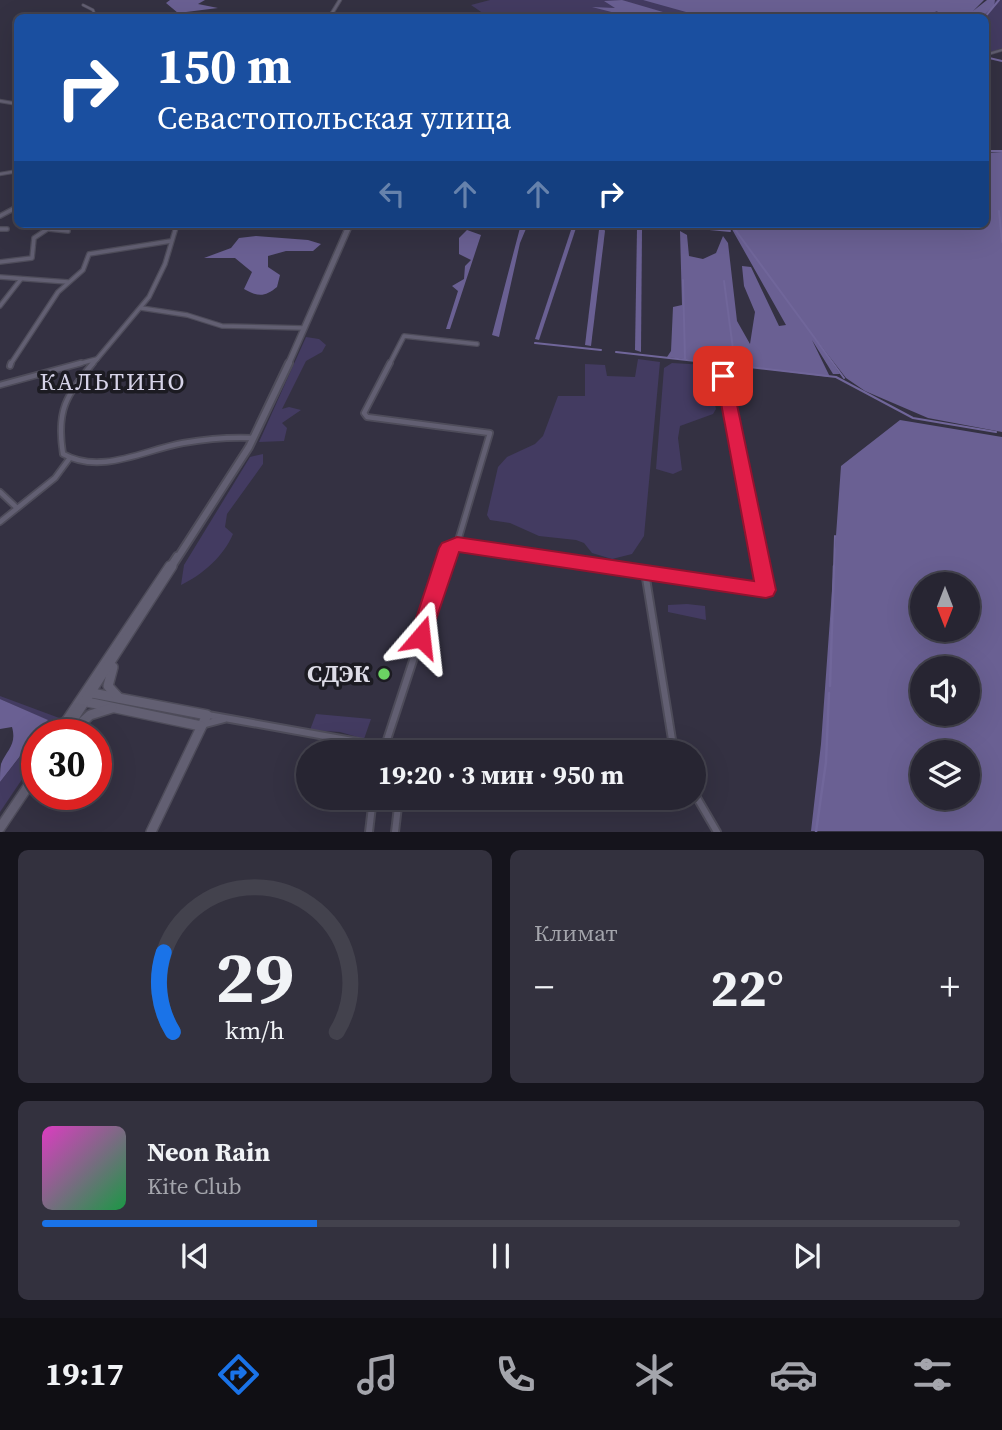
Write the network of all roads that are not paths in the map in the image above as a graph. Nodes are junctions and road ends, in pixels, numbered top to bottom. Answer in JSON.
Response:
{"nodes":[{"id":1,"x":83,"y":5,"type":"dead end"},
{"id":2,"x":94,"y":14,"type":"edge"},
{"id":3,"x":48,"y":228,"type":"joint"},
{"id":4,"x":176,"y":228,"type":"edge"},
{"id":5,"x":348,"y":228,"type":"edge"},
{"id":6,"x":0,"y":229,"type":"edge"},
{"id":7,"x":7,"y":229,"type":"dead end"},
{"id":8,"x":68,"y":231,"type":"dead end"},
{"id":9,"x":170,"y":244,"type":"junction"},
{"id":10,"x":0,"y":262,"type":"edge"},
{"id":11,"x":0,"y":277,"type":"edge"},
{"id":12,"x":21,"y":279,"type":"junction"},
{"id":13,"x":69,"y":282,"type":"junction"},
{"id":14,"x":0,"y":306,"type":"edge"},
{"id":15,"x":141,"y":307,"type":"junction"},
{"id":16,"x":304,"y":328,"type":"junction"},
{"id":17,"x":477,"y":344,"type":"dead end"},
{"id":18,"x":99,"y":358,"type":"junction"},
{"id":19,"x":10,"y":366,"type":"dead end"},
{"id":20,"x":724,"y":372,"type":"dead end"},
{"id":21,"x":0,"y":385,"type":"edge"},
{"id":22,"x":253,"y":438,"type":"junction"},
{"id":23,"x":69,"y":459,"type":"junction"},
{"id":24,"x":0,"y":492,"type":"edge"},
{"id":25,"x":17,"y":508,"type":"junction"},
{"id":26,"x":0,"y":522,"type":"edge"},
{"id":27,"x":455,"y":545,"type":"junction"},
{"id":28,"x":184,"y":546,"type":"junction"},
{"id":29,"x":645,"y":572,"type":"junction"},
{"id":30,"x":119,"y":650,"type":"junction"},
{"id":31,"x":87,"y":697,"type":"junction"},
{"id":32,"x":118,"y":698,"type":"junction"},
{"id":33,"x":149,"y":704,"type":"junction"},
{"id":34,"x":112,"y":708,"type":"junction"},
{"id":35,"x":143,"y":715,"type":"junction"},
{"id":36,"x":207,"y":715,"type":"junction"},
{"id":37,"x":70,"y":719,"type":"edge"},
{"id":38,"x":75,"y":719,"type":"edge"},
{"id":39,"x":85,"y":719,"type":"edge"},
{"id":40,"x":232,"y":719,"type":"junction"},
{"id":41,"x":201,"y":726,"type":"junction"},
{"id":42,"x":335,"y":740,"type":"edge"},
{"id":43,"x":387,"y":740,"type":"edge"},
{"id":44,"x":672,"y":740,"type":"edge"},
{"id":45,"x":21,"y":796,"type":"edge"},
{"id":46,"x":372,"y":810,"type":"edge"},
{"id":47,"x":398,"y":810,"type":"edge"},
{"id":48,"x":704,"y":810,"type":"edge"},
{"id":49,"x":0,"y":828,"type":"edge"},
{"id":50,"x":151,"y":831,"type":"edge"},
{"id":51,"x":369,"y":831,"type":"edge"},
{"id":52,"x":395,"y":831,"type":"edge"},
{"id":53,"x":716,"y":831,"type":"edge"}],
"edges":[{"from":1,"to":2,"type":"street"},
{"from":3,"to":8,"type":"street"},
{"from":3,"to":10,"type":"street"},
{"from":4,"to":9,"type":"street"},
{"from":5,"to":16,"type":"main road"},
{"from":6,"to":7,"type":"street"},
{"from":9,"to":13,"type":"street"},
{"from":9,"to":15,"type":"street"},
{"from":11,"to":12,"type":"street"},
{"from":12,"to":13,"type":"street"},
{"from":12,"to":14,"type":"street"},
{"from":13,"to":19,"type":"street"},
{"from":15,"to":16,"type":"street"},
{"from":15,"to":18,"type":"street"},
{"from":16,"to":22,"type":"main road"},
{"from":17,"to":27,"type":"street"},
{"from":18,"to":21,"type":"street"},
{"from":18,"to":23,"type":"street"},
{"from":20,"to":29,"type":"street"},
{"from":22,"to":23,"type":"street"},
{"from":22,"to":28,"type":"main road"},
{"from":23,"to":25,"type":"street"},
{"from":24,"to":25,"type":"street"},
{"from":25,"to":26,"type":"street"},
{"from":27,"to":29,"type":"street"},
{"from":27,"to":43,"type":"street"},
{"from":28,"to":30,"type":"main road"},
{"from":28,"to":31,"type":"main road"},
{"from":29,"to":44,"type":"street"},
{"from":30,"to":31,"type":"main road"},
{"from":30,"to":32,"type":"main road"},
{"from":31,"to":32,"type":"main road"},
{"from":31,"to":34,"type":"main road"},
{"from":31,"to":37,"type":"main road"},
{"from":31,"to":38,"type":"main road"},
{"from":32,"to":33,"type":"main road"},
{"from":33,"to":35,"type":"main road"},
{"from":33,"to":36,"type":"main road"},
{"from":34,"to":35,"type":"main road"},
{"from":34,"to":39,"type":"main road"},
{"from":35,"to":41,"type":"main road"},
{"from":36,"to":40,"type":"street"},
{"from":36,"to":41,"type":"main road"},
{"from":40,"to":41,"type":"street"},
{"from":40,"to":42,"type":"street"},
{"from":41,"to":50,"type":"main road"},
{"from":45,"to":49,"type":"main road"},
{"from":46,"to":51,"type":"street"},
{"from":47,"to":52,"type":"street"},
{"from":48,"to":53,"type":"street"}]}
